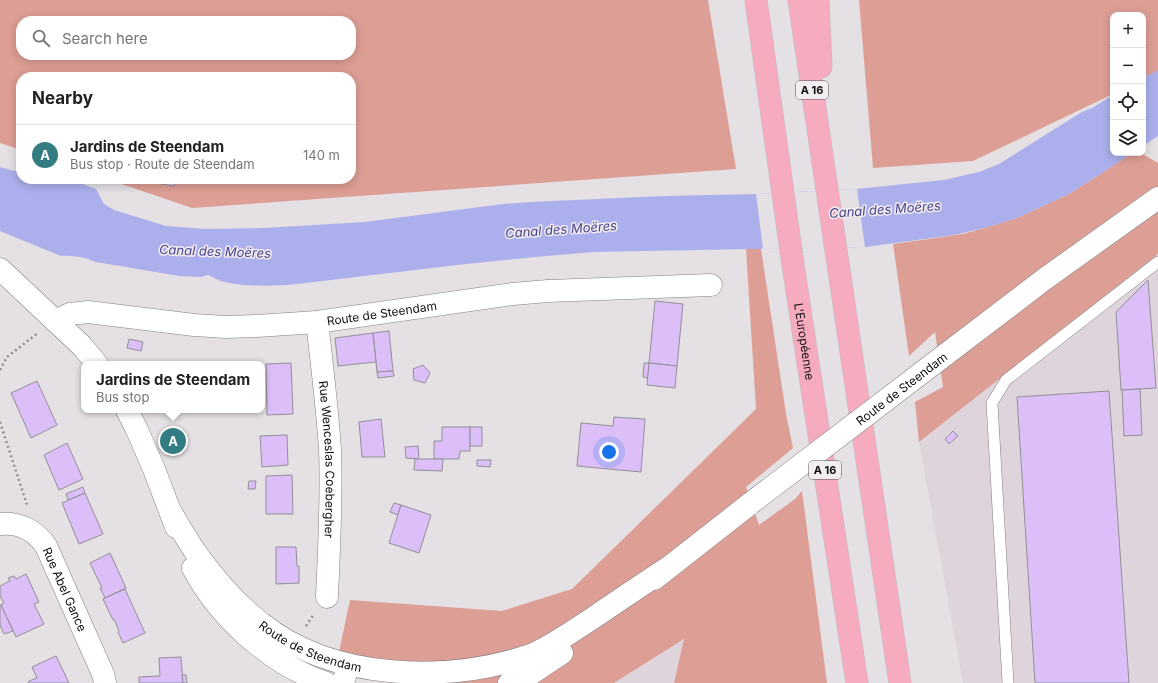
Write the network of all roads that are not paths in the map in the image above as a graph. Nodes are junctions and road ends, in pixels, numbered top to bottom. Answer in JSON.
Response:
{"nodes":[{"id":1,"x":756,"y":0,"type":"edge"},
{"id":2,"x":799,"y":0,"type":"edge"},
{"id":3,"x":818,"y":0,"type":"edge"},
{"id":4,"x":826,"y":181,"type":"junction"},
{"id":5,"x":1152,"y":203,"type":"edge"},
{"id":6,"x":1158,"y":262,"type":"edge"},
{"id":7,"x":5,"y":273,"type":"edge"},
{"id":8,"x":711,"y":285,"type":"dead end"},
{"id":9,"x":55,"y":321,"type":"junction"},
{"id":10,"x":317,"y":322,"type":"junction"},
{"id":11,"x":94,"y":361,"type":"edge"},
{"id":12,"x":128,"y":413,"type":"edge"},
{"id":13,"x":172,"y":514,"type":"junction"},
{"id":14,"x":0,"y":524,"type":"edge"},
{"id":15,"x":666,"y":569,"type":"junction"},
{"id":16,"x":327,"y":598,"type":"road end"},
{"id":17,"x":317,"y":656,"type":"junction"},
{"id":18,"x":345,"y":675,"type":"edge"},
{"id":19,"x":316,"y":681,"type":"edge"},
{"id":20,"x":857,"y":682,"type":"edge"},
{"id":21,"x":105,"y":683,"type":"edge"},
{"id":22,"x":509,"y":683,"type":"edge"},
{"id":23,"x":900,"y":683,"type":"edge"},
{"id":24,"x":1008,"y":683,"type":"edge"}],
"edges":[{"from":1,"to":20,"type":"highway","name":"L'Européenne","number":"A 16"},
{"from":2,"to":4,"type":"highway","number":"A 16"},
{"from":3,"to":4,"type":"highway"},
{"from":4,"to":23,"type":"highway","number":"A 16"},
{"from":5,"to":15,"type":"street","name":"Route de Steendam","bridge":true},
{"from":6,"to":24,"type":"lane"},
{"from":7,"to":9,"type":"street"},
{"from":8,"to":10,"type":"street","name":"Route de Steendam"},
{"from":9,"to":10,"type":"street","name":"Route de Steendam"},
{"from":9,"to":11,"type":"street"},
{"from":10,"to":16,"type":"street","name":"Rue Wenceslas Coebergher"},
{"from":12,"to":13,"type":"street","name":"Route de Steendam"},
{"from":13,"to":17,"type":"street","name":"Route de Steendam"},
{"from":13,"to":19,"type":"street","name":"Route de Steendam"},
{"from":14,"to":21,"type":"street","name":"Rue Abel Gance"},
{"from":15,"to":18,"type":"street","name":"Route de Steendam"},
{"from":15,"to":22,"type":"street","name":"Route de Steendam"},
{"from":17,"to":18,"type":"street","name":"Route de Steendam"},
{"from":17,"to":19,"type":"street"}]}
